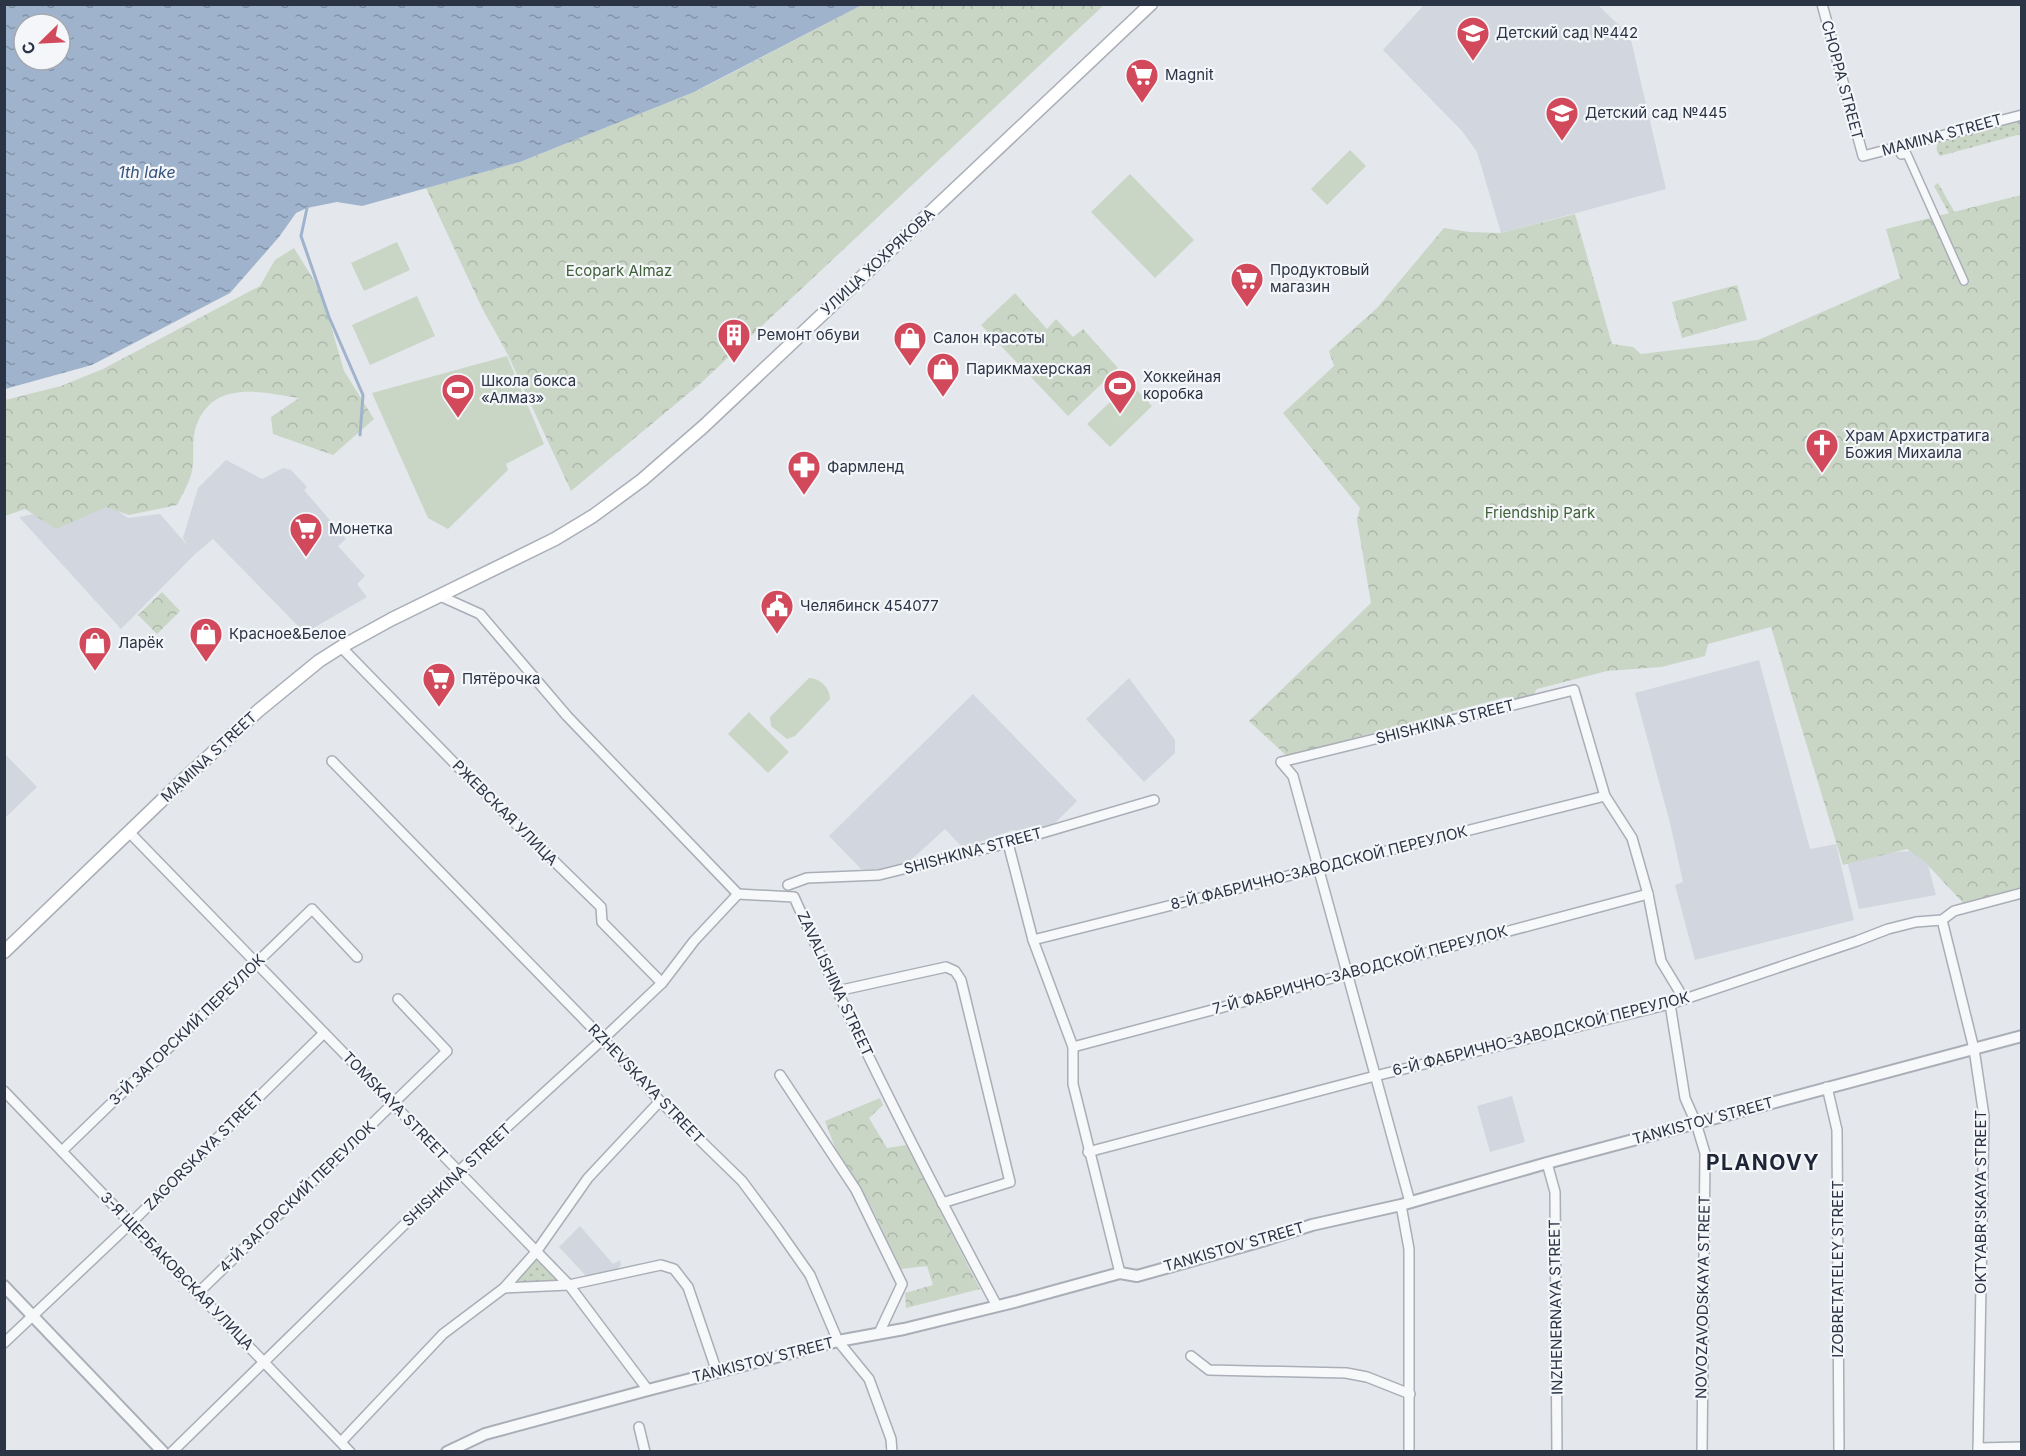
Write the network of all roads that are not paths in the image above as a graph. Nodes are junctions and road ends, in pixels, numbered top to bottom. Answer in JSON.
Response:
{"nodes":[{"id":1,"x":1151,"y":4,"type":"edge"},
{"id":2,"x":1822,"y":4,"type":"edge"},
{"id":3,"x":2022,"y":115,"type":"edge"},
{"id":4,"x":1900,"y":153,"type":"dead end"},
{"id":5,"x":1863,"y":156,"type":"joint"},
{"id":6,"x":1964,"y":281,"type":"dead end"},
{"id":7,"x":440,"y":596,"type":"junction"},
{"id":8,"x":341,"y":646,"type":"junction"},
{"id":9,"x":332,"y":761,"type":"dead end"},
{"id":10,"x":1605,"y":796,"type":"junction"},
{"id":11,"x":1154,"y":800,"type":"dead end"},
{"id":12,"x":129,"y":832,"type":"junction"},
{"id":13,"x":1008,"y":843,"type":"junction"},
{"id":14,"x":1318,"y":868,"type":"junction"},
{"id":15,"x":788,"y":885,"type":"dead end"},
{"id":16,"x":2022,"y":893,"type":"edge"},
{"id":17,"x":738,"y":894,"type":"junction"},
{"id":18,"x":1648,"y":894,"type":"junction"},
{"id":19,"x":1942,"y":920,"type":"junction"},
{"id":20,"x":1033,"y":940,"type":"junction"},
{"id":21,"x":4,"y":952,"type":"edge"},
{"id":22,"x":357,"y":957,"type":"dead end"},
{"id":23,"x":256,"y":963,"type":"junction"},
{"id":24,"x":1347,"y":974,"type":"junction"},
{"id":25,"x":662,"y":983,"type":"junction"},
{"id":26,"x":837,"y":991,"type":"junction"},
{"id":27,"x":398,"y":999,"type":"dead end"},
{"id":28,"x":1684,"y":999,"type":"junction"},
{"id":29,"x":1670,"y":1004,"type":"junction"},
{"id":30,"x":324,"y":1033,"type":"junction"},
{"id":31,"x":2022,"y":1036,"type":"edge"},
{"id":32,"x":603,"y":1039,"type":"junction"},
{"id":33,"x":1073,"y":1047,"type":"junction"},
{"id":34,"x":1974,"y":1049,"type":"junction"},
{"id":35,"x":780,"y":1075,"type":"dead end"},
{"id":36,"x":1375,"y":1076,"type":"junction"},
{"id":37,"x":1827,"y":1087,"type":"junction"},
{"id":38,"x":4,"y":1091,"type":"edge"},
{"id":39,"x":660,"y":1101,"type":"junction"},
{"id":40,"x":392,"y":1103,"type":"junction"},
{"id":41,"x":1696,"y":1123,"type":"junction"},
{"id":42,"x":62,"y":1151,"type":"junction"},
{"id":43,"x":1088,"y":1152,"type":"junction"},
{"id":44,"x":1547,"y":1163,"type":"junction"},
{"id":45,"x":459,"y":1172,"type":"junction"},
{"id":46,"x":942,"y":1203,"type":"junction"},
{"id":47,"x":1406,"y":1203,"type":"junction"},
{"id":48,"x":131,"y":1223,"type":"junction"},
{"id":49,"x":536,"y":1252,"type":"junction"},
{"id":50,"x":1120,"y":1273,"type":"junction"},
{"id":51,"x":569,"y":1285,"type":"junction"},
{"id":52,"x":4,"y":1286,"type":"edge"},
{"id":53,"x":504,"y":1288,"type":"junction"},
{"id":54,"x":198,"y":1293,"type":"junction"},
{"id":55,"x":997,"y":1306,"type":"junction"},
{"id":56,"x":32,"y":1316,"type":"junction"},
{"id":57,"x":879,"y":1333,"type":"junction"},
{"id":58,"x":838,"y":1341,"type":"junction"},
{"id":59,"x":4,"y":1342,"type":"edge"},
{"id":60,"x":1191,"y":1356,"type":"dead end"},
{"id":61,"x":264,"y":1362,"type":"junction"},
{"id":62,"x":717,"y":1372,"type":"junction"},
{"id":63,"x":648,"y":1390,"type":"junction"},
{"id":64,"x":1410,"y":1394,"type":"junction"},
{"id":65,"x":639,"y":1427,"type":"dead end"},
{"id":66,"x":341,"y":1442,"type":"junction"},
{"id":67,"x":2022,"y":1447,"type":"edge"},
{"id":68,"x":1978,"y":1450,"type":"edge"},
{"id":69,"x":163,"y":1452,"type":"edge"},
{"id":70,"x":172,"y":1452,"type":"edge"},
{"id":71,"x":350,"y":1452,"type":"edge"},
{"id":72,"x":447,"y":1452,"type":"edge"},
{"id":73,"x":645,"y":1452,"type":"edge"},
{"id":74,"x":892,"y":1452,"type":"edge"},
{"id":75,"x":1409,"y":1452,"type":"edge"},
{"id":76,"x":1557,"y":1452,"type":"edge"},
{"id":77,"x":1702,"y":1452,"type":"edge"},
{"id":78,"x":1839,"y":1452,"type":"edge"}],
"edges":[{"from":1,"to":7,"type":"main road","name":"УЛИЦА ХОХРЯКОВА"},
{"from":2,"to":5,"type":"street","name":"CHOPPA STREET"},
{"from":3,"to":5,"type":"street","name":"MAMINA STREET"},
{"from":4,"to":6,"type":"street"},
{"from":7,"to":8,"type":"main road","name":"MAMINA STREET"},
{"from":7,"to":17,"type":"street"},
{"from":8,"to":12,"type":"main road","name":"MAMINA STREET"},
{"from":8,"to":25,"type":"street","name":"РЖЕВСКАЯ УЛИЦА"},
{"from":9,"to":32,"type":"street","name":"RZHEVSKAYA STREET"},
{"from":10,"to":14,"type":"street","name":"8-Й ФАБРИЧНО-ЗАВОДСКОЙ ПЕРЕУЛОК"},
{"from":10,"to":14,"type":"street","name":"SHISHKINA STREET"},
{"from":10,"to":18,"type":"street"},
{"from":11,"to":13,"type":"street","name":"SHISHKINA STREET"},
{"from":12,"to":21,"type":"main road","name":"MAMINA STREET"},
{"from":12,"to":23,"type":"street","name":"TOMSKAYA STREET"},
{"from":13,"to":15,"type":"street","name":"SHISHKINA STREET"},
{"from":13,"to":20,"type":"street"},
{"from":14,"to":20,"type":"street","name":"8-Й ФАБРИЧНО-ЗАВОДСКОЙ ПЕРЕУЛОК"},
{"from":14,"to":24,"type":"street"},
{"from":16,"to":19,"type":"street","name":"6-Й ФАБРИЧНО-ЗАВОДСКОЙ ПЕРЕУЛОК"},
{"from":17,"to":25,"type":"street","name":"SHISHKINA STREET"},
{"from":17,"to":26,"type":"street","name":"ZAVALISHINA STREET"},
{"from":18,"to":24,"type":"street","name":"7-Й ФАБРИЧНО-ЗАВОДСКОЙ ПЕРЕУЛОК"},
{"from":18,"to":28,"type":"street"},
{"from":19,"to":28,"type":"street","name":"6-Й ФАБРИЧНО-ЗАВОДСКОЙ ПЕРЕУЛОК"},
{"from":19,"to":34,"type":"street","name":"OKTYABR'SKAYA STREET"},
{"from":20,"to":33,"type":"street"},
{"from":22,"to":23,"type":"street","name":"3-Й ЗАГОРСКИЙ ПЕРЕУЛОК"},
{"from":23,"to":30,"type":"street","name":"TOMSKAYA STREET"},
{"from":23,"to":42,"type":"street","name":"3-Й ЗАГОРСКИЙ ПЕРЕУЛОК"},
{"from":24,"to":33,"type":"street","name":"7-Й ФАБРИЧНО-ЗАВОДСКОЙ ПЕРЕУЛОК"},
{"from":24,"to":36,"type":"street"},
{"from":25,"to":32,"type":"street","name":"SHISHKINA STREET"},
{"from":26,"to":46,"type":"street","name":"ZAVALISHINA STREET"},
{"from":26,"to":46,"type":"street"},
{"from":27,"to":40,"type":"street","name":"4-Й ЗАГОРСКИЙ ПЕРЕУЛОК"},
{"from":28,"to":29,"type":"street","name":"6-Й ФАБРИЧНО-ЗАВОДСКОЙ ПЕРЕУЛОК"},
{"from":29,"to":36,"type":"street","name":"6-Й ФАБРИЧНО-ЗАВОДСКОЙ ПЕРЕУЛОК"},
{"from":29,"to":41,"type":"street","name":"NOVOZAVODSKAYA STREET"},
{"from":30,"to":40,"type":"street","name":"TOMSKAYA STREET"},
{"from":30,"to":48,"type":"street","name":"ZAGORSKAYA STREET"},
{"from":31,"to":34,"type":"street","name":"TANKISTOV STREET"},
{"from":32,"to":39,"type":"street","name":"RZHEVSKAYA STREET"},
{"from":32,"to":45,"type":"street","name":"SHISHKINA STREET"},
{"from":33,"to":43,"type":"street"},
{"from":34,"to":37,"type":"street","name":"TANKISTOV STREET"},
{"from":34,"to":68,"type":"street","name":"OKTYABR'SKAYA STREET"},
{"from":35,"to":57,"type":"street"},
{"from":36,"to":43,"type":"street","name":"6-Й ФАБРИЧНО-ЗАВОДСКОЙ ПЕРЕУЛОК"},
{"from":36,"to":47,"type":"street"},
{"from":37,"to":41,"type":"street","name":"TANKISTOV STREET"},
{"from":37,"to":78,"type":"street","name":"IZOBRETATELEY STREET"},
{"from":38,"to":42,"type":"street","name":"3-Я ЩЕРБАКОВСКАЯ УЛИЦА"},
{"from":39,"to":49,"type":"street"},
{"from":39,"to":58,"type":"street","name":"RZHEVSKAYA STREET"},
{"from":40,"to":45,"type":"street","name":"TOMSKAYA STREET"},
{"from":40,"to":54,"type":"street","name":"4-Й ЗАГОРСКИЙ ПЕРЕУЛОК"},
{"from":41,"to":44,"type":"street","name":"TANKISTOV STREET"},
{"from":41,"to":77,"type":"street","name":"NOVOZAVODSKAYA STREET"},
{"from":42,"to":48,"type":"street","name":"3-Я ЩЕРБАКОВСКАЯ УЛИЦА"},
{"from":43,"to":50,"type":"street"},
{"from":44,"to":47,"type":"street","name":"TANKISTOV STREET"},
{"from":44,"to":76,"type":"street","name":"INZHENERNAYA STREET"},
{"from":45,"to":49,"type":"street","name":"TOMSKAYA STREET"},
{"from":45,"to":61,"type":"street","name":"SHISHKINA STREET"},
{"from":46,"to":55,"type":"street","name":"ZAVALISHINA STREET"},
{"from":47,"to":50,"type":"street","name":"TANKISTOV STREET"},
{"from":47,"to":64,"type":"street"},
{"from":48,"to":54,"type":"street","name":"3-Я ЩЕРБАКОВСКАЯ УЛИЦА"},
{"from":48,"to":56,"type":"street","name":"ZAGORSKAYA STREET"},
{"from":49,"to":51,"type":"street","name":"TOMSKAYA STREET"},
{"from":49,"to":53,"type":"street"},
{"from":50,"to":55,"type":"street","name":"TANKISTOV STREET"},
{"from":51,"to":53,"type":"street"},
{"from":51,"to":62,"type":"street"},
{"from":51,"to":63,"type":"street","name":"TOMSKAYA STREET"},
{"from":52,"to":56,"type":"street"},
{"from":53,"to":66,"type":"street"},
{"from":54,"to":61,"type":"street","name":"3-Я ЩЕРБАКОВСКАЯ УЛИЦА"},
{"from":55,"to":57,"type":"street","name":"TANKISTOV STREET"},
{"from":56,"to":59,"type":"street","name":"ZAGORSKAYA STREET"},
{"from":56,"to":69,"type":"street"},
{"from":57,"to":58,"type":"street","name":"TANKISTOV STREET"},
{"from":58,"to":62,"type":"street","name":"TANKISTOV STREET"},
{"from":58,"to":74,"type":"street","name":"RZHEVSKAYA STREET"},
{"from":60,"to":64,"type":"street"},
{"from":61,"to":66,"type":"street","name":"3-Я ЩЕРБАКОВСКАЯ УЛИЦА"},
{"from":61,"to":70,"type":"street","name":"SHISHKINA STREET"},
{"from":62,"to":63,"type":"street","name":"TANKISTOV STREET"},
{"from":63,"to":72,"type":"street","name":"TANKISTOV STREET"},
{"from":64,"to":75,"type":"street"},
{"from":65,"to":73,"type":"street"},
{"from":66,"to":71,"type":"street","name":"3-Я ЩЕРБАКОВСКАЯ УЛИЦА"},
{"from":67,"to":68,"type":"street"}]}
